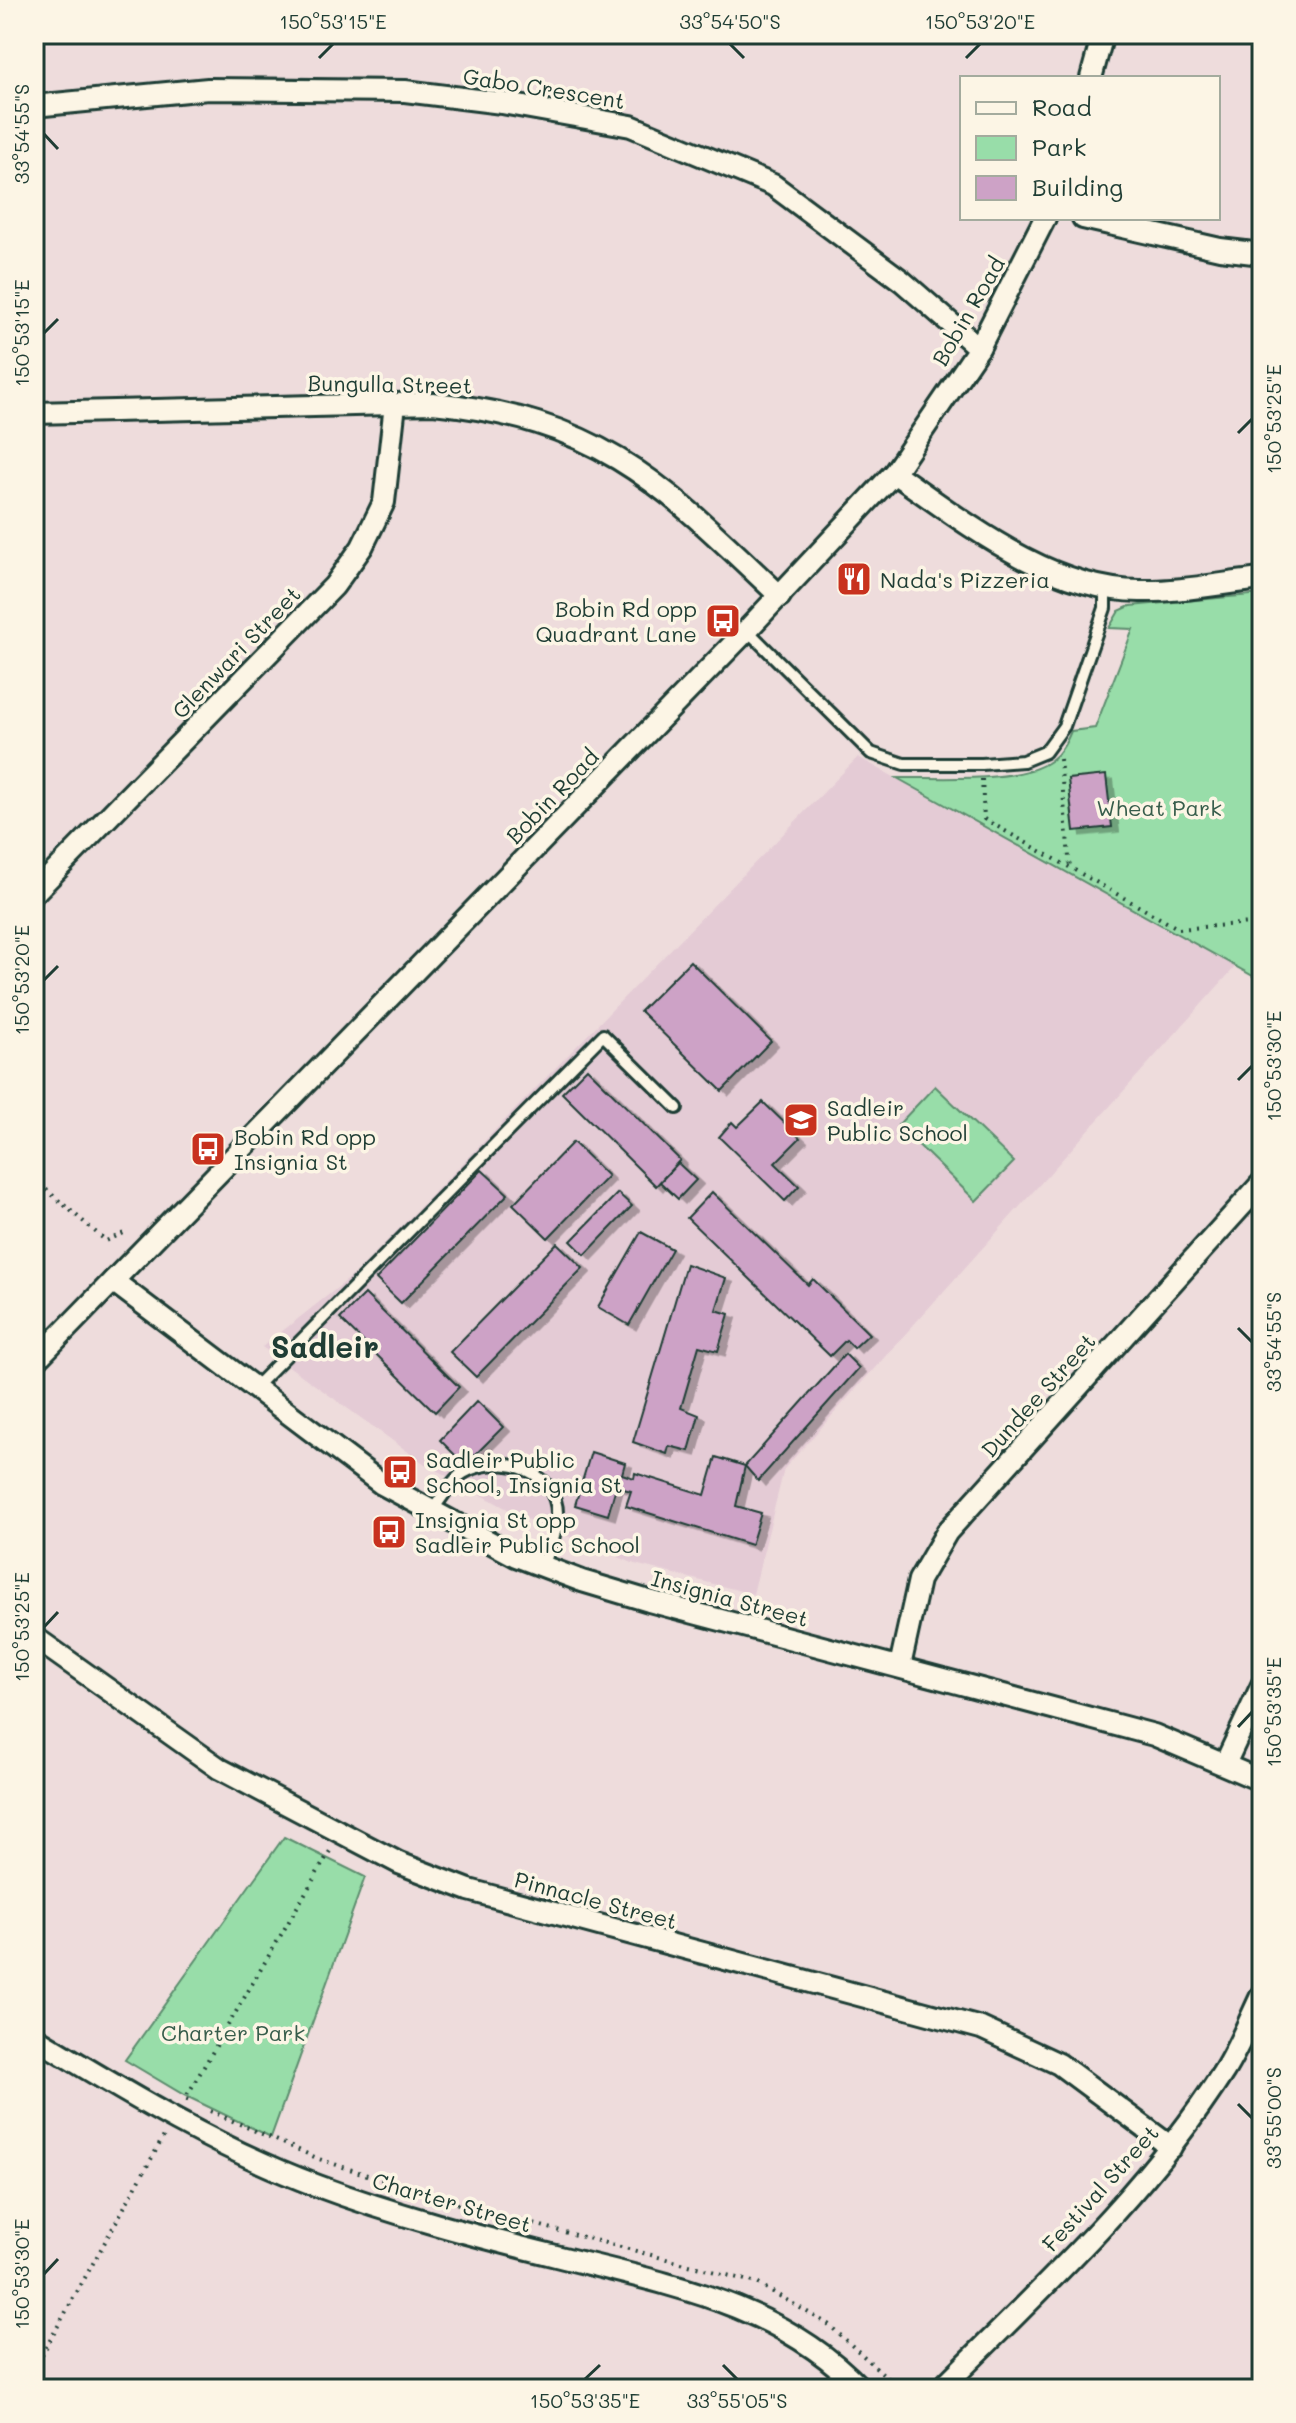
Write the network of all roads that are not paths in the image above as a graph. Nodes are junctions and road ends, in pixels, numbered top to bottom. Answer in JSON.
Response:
{"nodes":[{"id":1,"x":1103,"y":34,"type":"edge"},
{"id":2,"x":1092,"y":76,"type":"edge"},
{"id":3,"x":34,"y":106,"type":"edge"},
{"id":4,"x":1044,"y":220,"type":"edge"},
{"id":5,"x":1092,"y":220,"type":"edge"},
{"id":6,"x":1262,"y":254,"type":"edge"},
{"id":7,"x":979,"y":348,"type":"junction"},
{"id":8,"x":395,"y":404,"type":"junction"},
{"id":9,"x":34,"y":413,"type":"edge"},
{"id":10,"x":894,"y":473,"type":"junction"},
{"id":11,"x":1262,"y":579,"type":"edge"},
{"id":12,"x":1105,"y":587,"type":"junction"},
{"id":13,"x":780,"y":596,"type":"junction"},
{"id":14,"x":747,"y":630,"type":"junction"},
{"id":15,"x":34,"y":893,"type":"edge"},
{"id":16,"x":677,"y":1108,"type":"dead end"},
{"id":17,"x":1262,"y":1183,"type":"edge"},
{"id":18,"x":113,"y":1281,"type":"junction"},
{"id":19,"x":34,"y":1362,"type":"edge"},
{"id":20,"x":255,"y":1387,"type":"junction"},
{"id":21,"x":431,"y":1512,"type":"junction"},
{"id":22,"x":543,"y":1566,"type":"junction"},
{"id":23,"x":34,"y":1637,"type":"edge"},
{"id":24,"x":900,"y":1666,"type":"junction"},
{"id":25,"x":1262,"y":1685,"type":"edge"},
{"id":26,"x":1225,"y":1764,"type":"junction"},
{"id":27,"x":1262,"y":1781,"type":"edge"},
{"id":28,"x":1262,"y":1994,"type":"edge"},
{"id":29,"x":34,"y":2037,"type":"edge"},
{"id":30,"x":1171,"y":2147,"type":"junction"},
{"id":31,"x":861,"y":2389,"type":"edge"},
{"id":32,"x":941,"y":2389,"type":"edge"}],
"edges":[{"from":1,"to":2,"type":"street"},
{"from":3,"to":7,"type":"street","name":"Gabo Crescent"},
{"from":4,"to":7,"type":"street","name":"Bobin Road"},
{"from":5,"to":6,"type":"street"},
{"from":7,"to":10,"type":"street","name":"Bobin Road"},
{"from":8,"to":9,"type":"street","name":"Bungulla Street"},
{"from":8,"to":13,"type":"street","name":"Bungulla Street"},
{"from":8,"to":15,"type":"street","name":"Glenwari Street"},
{"from":10,"to":12,"type":"street"},
{"from":10,"to":13,"type":"street","name":"Bobin Road"},
{"from":11,"to":12,"type":"street"},
{"from":12,"to":14,"type":"lane"},
{"from":13,"to":14,"type":"street","name":"Bobin Road"},
{"from":14,"to":18,"type":"street","name":"Bobin Road"},
{"from":16,"to":20,"type":"lane"},
{"from":17,"to":24,"type":"street","name":"Dundee Street"},
{"from":18,"to":19,"type":"street","name":"Bobin Road"},
{"from":18,"to":20,"type":"street","name":"Insignia Street"},
{"from":20,"to":21,"type":"street","name":"Insignia Street"},
{"from":21,"to":22,"type":"street","name":"Insignia Street"},
{"from":21,"to":22,"type":"lane"},
{"from":22,"to":24,"type":"street","name":"Insignia Street"},
{"from":23,"to":30,"type":"street","name":"Pinnacle Street"},
{"from":24,"to":26,"type":"street","name":"Insignia Street"},
{"from":25,"to":26,"type":"street"},
{"from":26,"to":27,"type":"street","name":"Insignia Street"},
{"from":28,"to":30,"type":"street","name":"Festival Street"},
{"from":29,"to":31,"type":"street","name":"Charter Street"},
{"from":30,"to":32,"type":"street","name":"Festival Street"}]}
